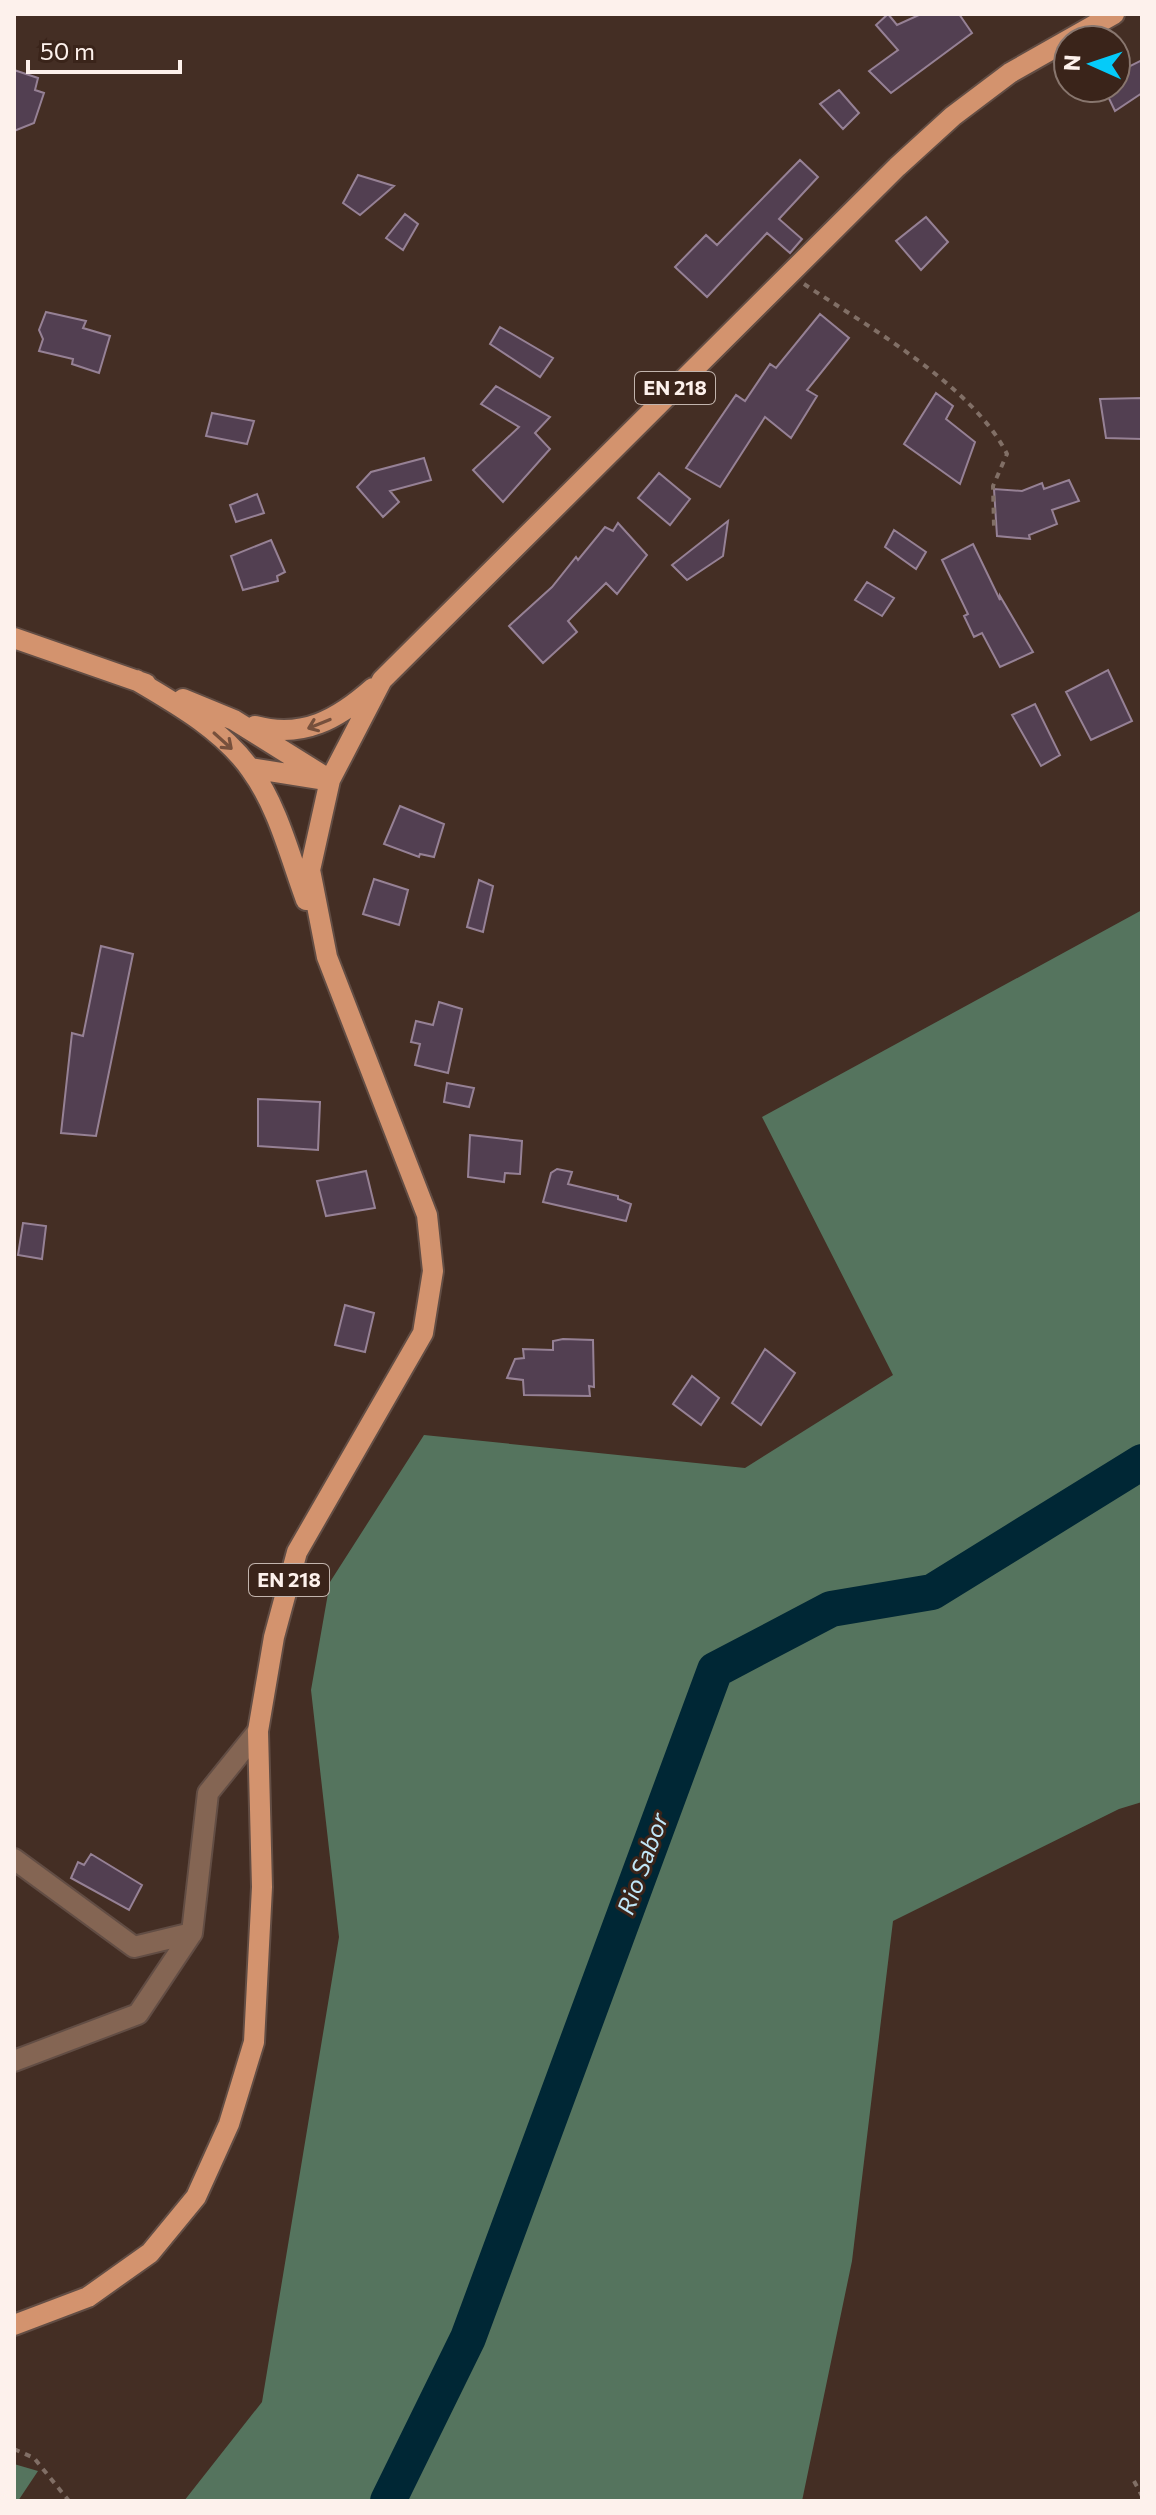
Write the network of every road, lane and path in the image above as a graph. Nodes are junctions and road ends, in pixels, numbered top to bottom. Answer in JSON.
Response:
{"nodes":[{"id":1,"x":1114,"y":14,"type":"edge"},
{"id":2,"x":789,"y":274,"type":"junction"},
{"id":3,"x":994,"y":526,"type":"dead end"},
{"id":4,"x":14,"y":638,"type":"edge"},
{"id":5,"x":136,"y":680,"type":"junction"},
{"id":6,"x":382,"y":680,"type":"junction"},
{"id":7,"x":234,"y":720,"type":"junction"},
{"id":8,"x":250,"y":768,"type":"junction"},
{"id":9,"x":330,"y":780,"type":"junction"},
{"id":10,"x":327,"y":957,"type":"junction"},
{"id":11,"x":258,"y":1731,"type":"junction"},
{"id":12,"x":14,"y":1859,"type":"edge"},
{"id":13,"x":192,"y":1933,"type":"junction"},
{"id":14,"x":14,"y":2061,"type":"edge"},
{"id":15,"x":14,"y":2325,"type":"edge"},
{"id":16,"x":14,"y":2449,"type":"edge"},
{"id":17,"x":1134,"y":2481,"type":"dead end"},
{"id":18,"x":1142,"y":2496,"type":"edge"},
{"id":19,"x":69,"y":2501,"type":"edge"}],
"edges":[{"from":1,"to":2,"type":"main road","number":"EN 218"},
{"from":2,"to":3,"type":"path"},
{"from":2,"to":6,"type":"main road","number":"EN 218"},
{"from":4,"to":5,"type":"main road"},
{"from":5,"to":7,"type":"main road"},
{"from":5,"to":8,"type":"main road","one_way":true},
{"from":6,"to":7,"type":"main road","one_way":true},
{"from":6,"to":9,"type":"main road","number":"EN 218"},
{"from":7,"to":9,"type":"main road"},
{"from":8,"to":9,"type":"main road"},
{"from":8,"to":10,"type":"main road"},
{"from":9,"to":10,"type":"main road","number":"EN 218"},
{"from":10,"to":11,"type":"main road","number":"EN 218"},
{"from":11,"to":13,"type":"street"},
{"from":11,"to":15,"type":"main road","number":"EN 218"},
{"from":12,"to":13,"type":"street"},
{"from":13,"to":14,"type":"street"},
{"from":16,"to":19,"type":"path"},
{"from":17,"to":18,"type":"path"}]}
